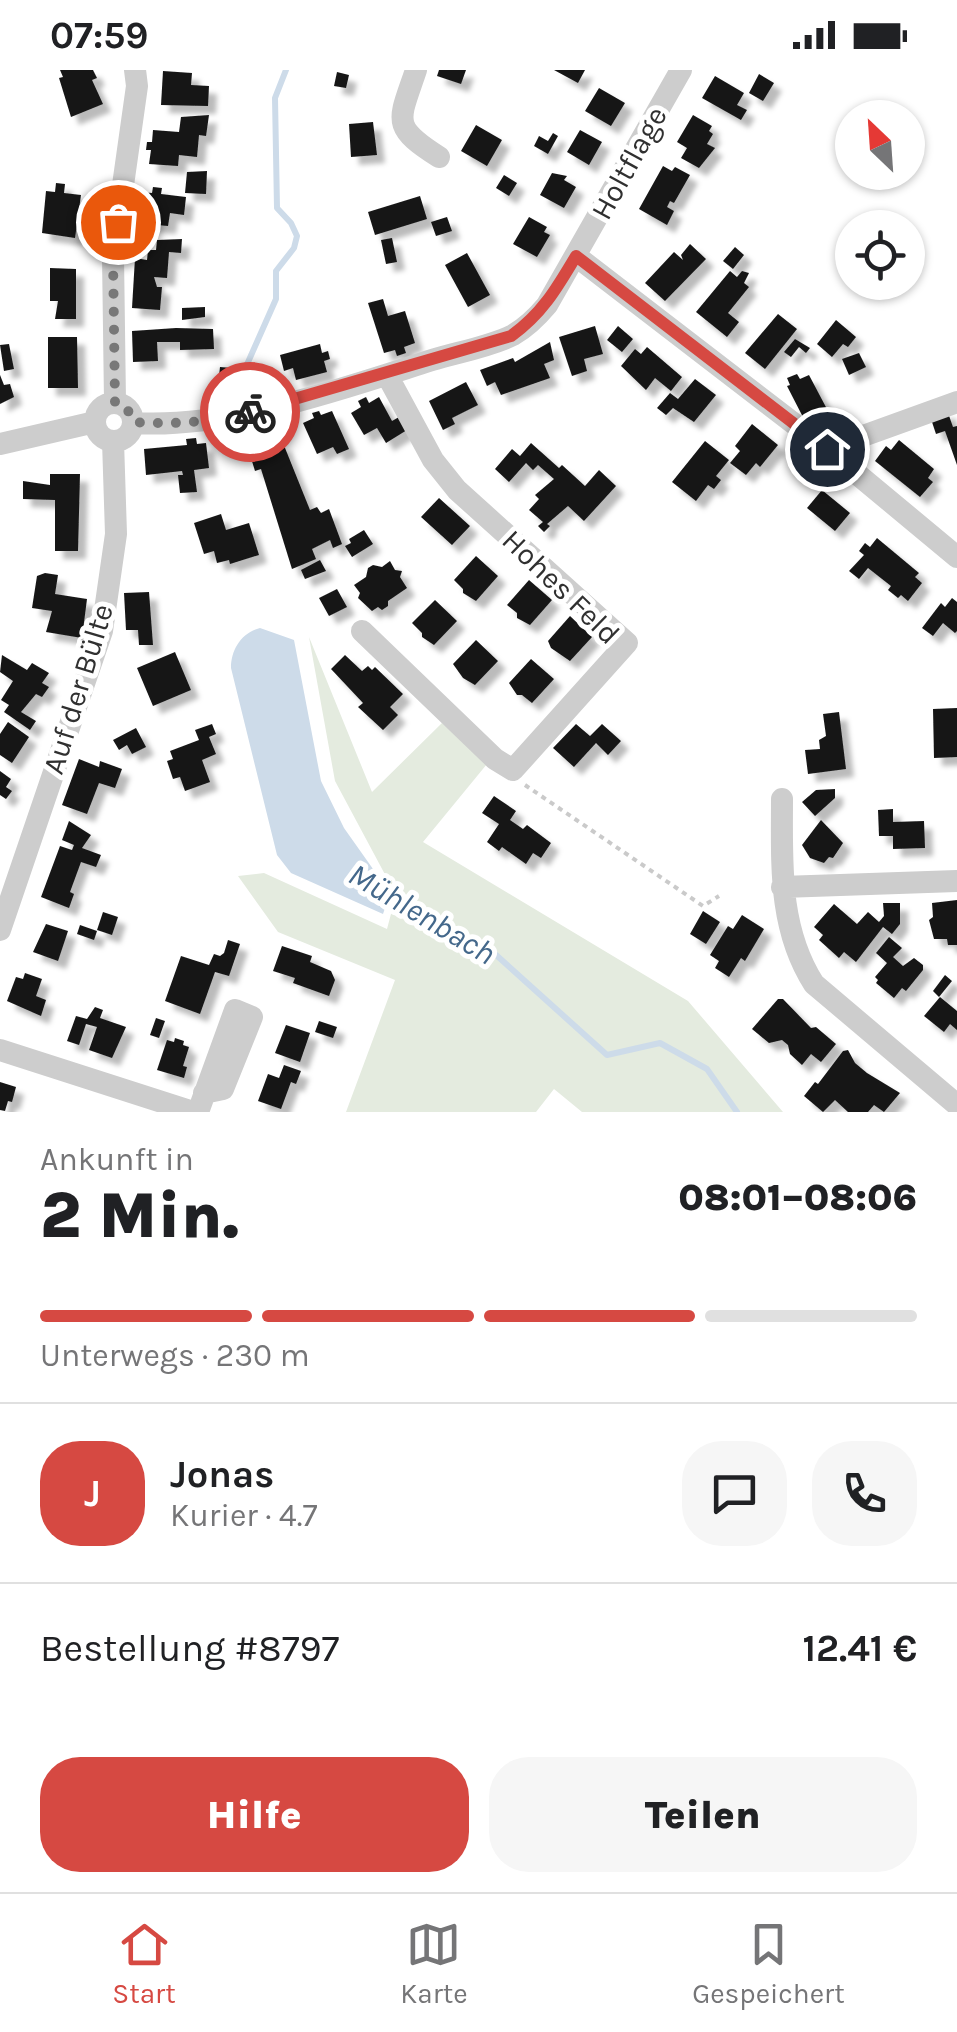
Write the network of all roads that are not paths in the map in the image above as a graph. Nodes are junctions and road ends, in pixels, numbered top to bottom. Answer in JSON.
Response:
{"nodes":[{"id":1,"x":135,"y":70,"type":"edge"},
{"id":2,"x":416,"y":70,"type":"edge"},
{"id":3,"x":682,"y":70,"type":"edge"},
{"id":4,"x":438,"y":157,"type":"dead end"},
{"id":5,"x":576,"y":256,"type":"junction"},
{"id":6,"x":387,"y":374,"type":"junction"},
{"id":7,"x":115,"y":402,"type":"junction"},
{"id":8,"x":957,"y":402,"type":"edge"},
{"id":9,"x":94,"y":422,"type":"junction"},
{"id":10,"x":134,"y":422,"type":"junction"},
{"id":11,"x":113,"y":441,"type":"junction"},
{"id":12,"x":0,"y":444,"type":"edge"},
{"id":13,"x":827,"y":449,"type":"junction"},
{"id":14,"x":957,"y":557,"type":"edge"},
{"id":15,"x":362,"y":631,"type":"dead end"},
{"id":16,"x":782,"y":799,"type":"dead end"},
{"id":17,"x":957,"y":881,"type":"edge"},
{"id":18,"x":782,"y":887,"type":"junction"},
{"id":19,"x":0,"y":930,"type":"edge"},
{"id":20,"x":0,"y":1050,"type":"edge"},
{"id":21,"x":957,"y":1104,"type":"edge"},
{"id":22,"x":198,"y":1106,"type":"edge"}],
"edges":[{"from":1,"to":7,"type":"street"},
{"from":2,"to":4,"type":"street"},
{"from":3,"to":5,"type":"street","name":"Holtflage"},
{"from":5,"to":6,"type":"street","name":"Holtflage"},
{"from":5,"to":13,"type":"street"},
{"from":6,"to":10,"type":"street","name":"Holtflage"},
{"from":6,"to":15,"type":"street","name":"Hohes Feld"},
{"from":7,"to":9,"type":"street"},
{"from":7,"to":10,"type":"street"},
{"from":8,"to":13,"type":"street"},
{"from":9,"to":11,"type":"street"},
{"from":9,"to":12,"type":"street"},
{"from":10,"to":11,"type":"street"},
{"from":11,"to":19,"type":"street","name":"Auf der Bülte"},
{"from":13,"to":14,"type":"street"},
{"from":16,"to":18,"type":"street"},
{"from":17,"to":18,"type":"street"},
{"from":18,"to":21,"type":"street"},
{"from":20,"to":22,"type":"street"}]}
